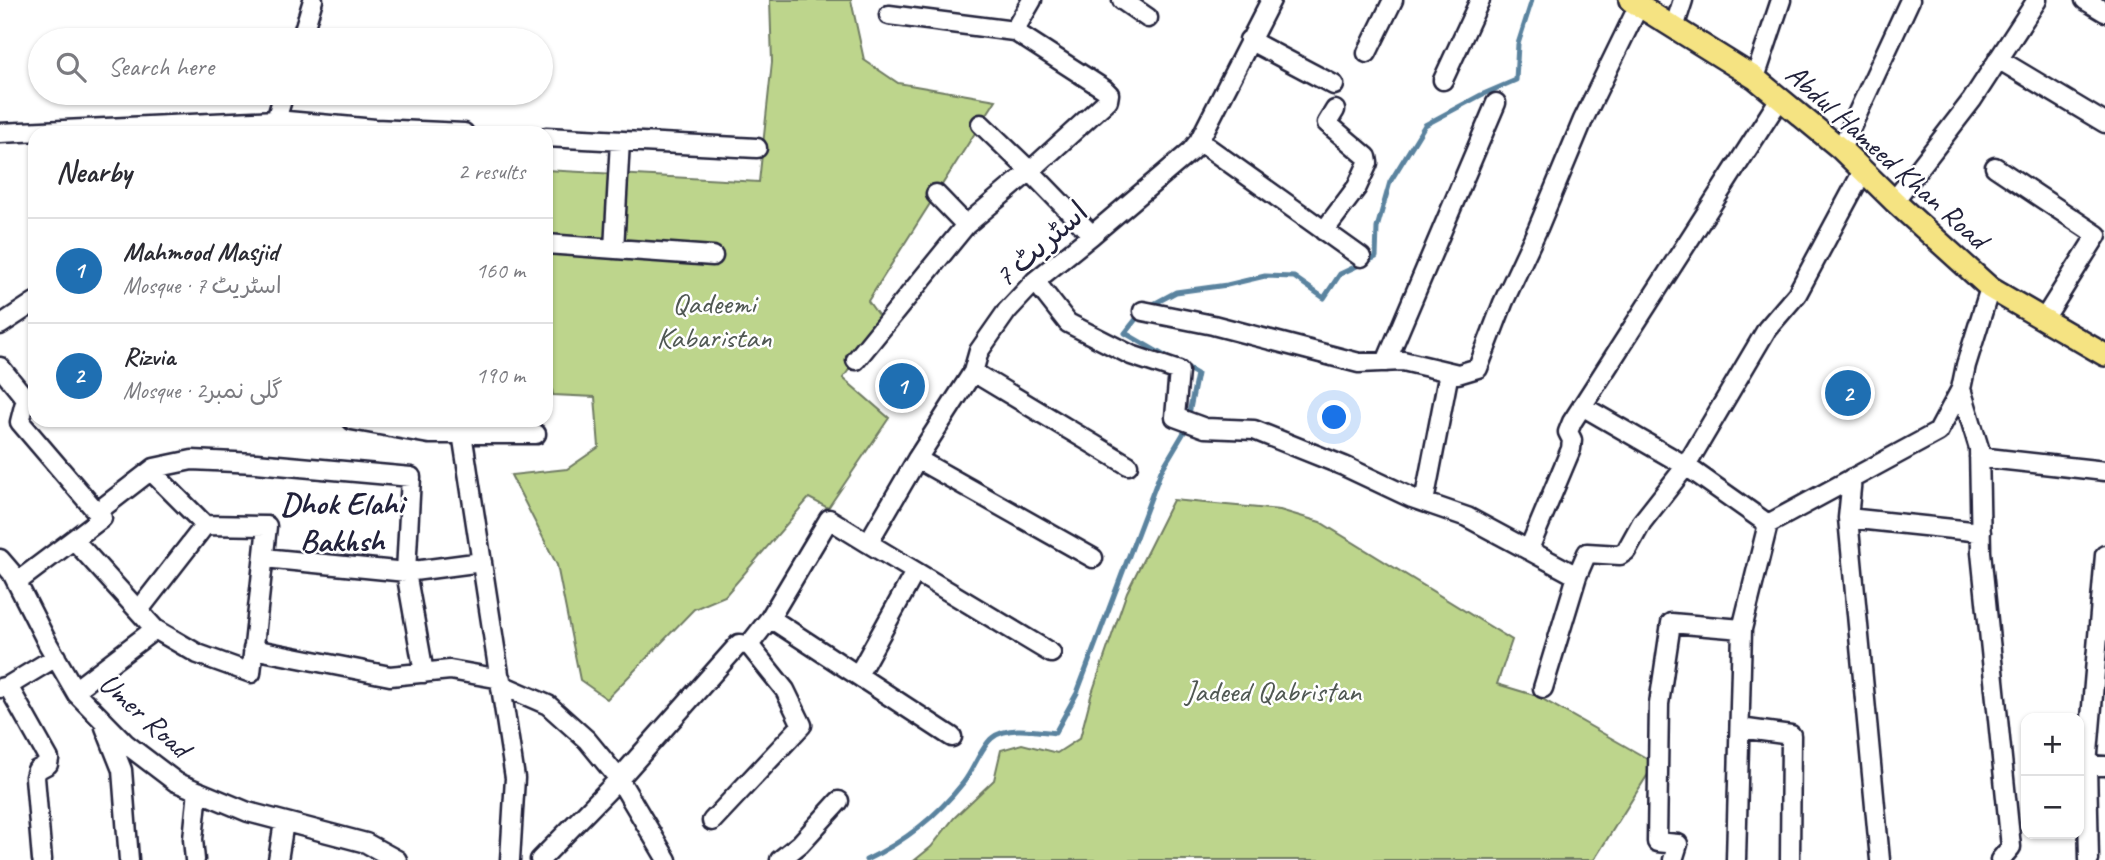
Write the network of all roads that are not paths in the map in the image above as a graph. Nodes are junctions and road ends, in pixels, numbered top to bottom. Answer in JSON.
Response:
{"nodes":[{"id":1,"x":313,"y":0,"type":"edge"},
{"id":2,"x":1032,"y":0,"type":"edge"},
{"id":3,"x":1122,"y":0,"type":"edge"},
{"id":4,"x":1271,"y":0,"type":"edge"},
{"id":5,"x":1393,"y":0,"type":"edge"},
{"id":6,"x":1480,"y":0,"type":"edge"},
{"id":7,"x":1683,"y":0,"type":"edge"},
{"id":8,"x":1781,"y":0,"type":"edge"},
{"id":9,"x":1910,"y":0,"type":"edge"},
{"id":10,"x":2037,"y":0,"type":"edge"},
{"id":11,"x":2085,"y":0,"type":"edge"},
{"id":12,"x":1635,"y":3,"type":"edge"},
{"id":13,"x":2105,"y":12,"type":"edge"},
{"id":14,"x":889,"y":15,"type":"dead end"},
{"id":15,"x":1148,"y":18,"type":"dead end"},
{"id":16,"x":305,"y":28,"type":"edge"},
{"id":17,"x":1674,"y":28,"type":"junction"},
{"id":18,"x":1014,"y":31,"type":"junction"},
{"id":19,"x":1249,"y":40,"type":"junction"},
{"id":20,"x":1367,"y":53,"type":"dead end"},
{"id":21,"x":1998,"y":59,"type":"junction"},
{"id":22,"x":1755,"y":78,"type":"junction"},
{"id":23,"x":1443,"y":80,"type":"dead end"},
{"id":24,"x":1334,"y":85,"type":"dead end"},
{"id":25,"x":1779,"y":100,"type":"junction"},
{"id":26,"x":1496,"y":103,"type":"dead end"},
{"id":27,"x":281,"y":105,"type":"edge"},
{"id":28,"x":1335,"y":110,"type":"dead end"},
{"id":29,"x":276,"y":120,"type":"junction"},
{"id":30,"x":2105,"y":123,"type":"edge"},
{"id":31,"x":982,"y":124,"type":"dead end"},
{"id":32,"x":169,"y":126,"type":"edge"},
{"id":33,"x":330,"y":126,"type":"edge"},
{"id":34,"x":28,"y":132,"type":"edge"},
{"id":35,"x":0,"y":133,"type":"edge"},
{"id":36,"x":553,"y":137,"type":"edge"},
{"id":37,"x":620,"y":141,"type":"junction"},
{"id":38,"x":1199,"y":141,"type":"junction"},
{"id":39,"x":757,"y":148,"type":"dead end"},
{"id":40,"x":1841,"y":149,"type":"junction"},
{"id":41,"x":1994,"y":167,"type":"dead end"},
{"id":42,"x":1030,"y":171,"type":"junction"},
{"id":43,"x":1863,"y":171,"type":"junction"},
{"id":44,"x":936,"y":194,"type":"dead end"},
{"id":45,"x":1894,"y":201,"type":"junction"},
{"id":46,"x":966,"y":225,"type":"junction"},
{"id":47,"x":1324,"y":231,"type":"junction"},
{"id":48,"x":1093,"y":235,"type":"junction"},
{"id":49,"x":553,"y":245,"type":"edge"},
{"id":50,"x":614,"y":249,"type":"junction"},
{"id":51,"x":713,"y":256,"type":"dead end"},
{"id":52,"x":1361,"y":257,"type":"dead end"},
{"id":53,"x":1035,"y":281,"type":"junction"},
{"id":54,"x":1990,"y":288,"type":"junction"},
{"id":55,"x":28,"y":307,"type":"edge"},
{"id":56,"x":1143,"y":311,"type":"dead end"},
{"id":57,"x":2043,"y":319,"type":"junction"},
{"id":58,"x":0,"y":325,"type":"edge"},
{"id":59,"x":2105,"y":355,"type":"edge"},
{"id":60,"x":856,"y":360,"type":"dead end"},
{"id":61,"x":1386,"y":362,"type":"junction"},
{"id":62,"x":0,"y":367,"type":"edge"},
{"id":63,"x":973,"y":372,"type":"junction"},
{"id":64,"x":1449,"y":372,"type":"junction"},
{"id":65,"x":1961,"y":388,"type":"junction"},
{"id":66,"x":28,"y":398,"type":"edge"},
{"id":67,"x":28,"y":404,"type":"edge"},
{"id":68,"x":1582,"y":406,"type":"junction"},
{"id":69,"x":390,"y":427,"type":"edge"},
{"id":70,"x":461,"y":427,"type":"edge"},
{"id":71,"x":536,"y":434,"type":"dead end"},
{"id":72,"x":1979,"y":457,"type":"junction"},
{"id":73,"x":917,"y":458,"type":"junction"},
{"id":74,"x":1128,"y":465,"type":"dead end"},
{"id":75,"x":1686,"y":466,"type":"junction"},
{"id":76,"x":151,"y":471,"type":"junction"},
{"id":77,"x":2105,"y":471,"type":"edge"},
{"id":78,"x":1852,"y":478,"type":"junction"},
{"id":79,"x":1424,"y":502,"type":"junction"},
{"id":80,"x":97,"y":512,"type":"junction"},
{"id":81,"x":1848,"y":518,"type":"junction"},
{"id":82,"x":1768,"y":524,"type":"junction"},
{"id":83,"x":205,"y":525,"type":"junction"},
{"id":84,"x":1981,"y":532,"type":"junction"},
{"id":85,"x":74,"y":540,"type":"junction"},
{"id":86,"x":868,"y":543,"type":"junction"},
{"id":87,"x":1529,"y":549,"type":"junction"},
{"id":88,"x":2105,"y":555,"type":"edge"},
{"id":89,"x":264,"y":558,"type":"junction"},
{"id":90,"x":1093,"y":558,"type":"dead end"},
{"id":91,"x":0,"y":559,"type":"edge"},
{"id":92,"x":482,"y":562,"type":"junction"},
{"id":93,"x":406,"y":572,"type":"junction"},
{"id":94,"x":915,"y":572,"type":"junction"},
{"id":95,"x":1577,"y":576,"type":"junction"},
{"id":96,"x":17,"y":582,"type":"junction"},
{"id":97,"x":139,"y":610,"type":"junction"},
{"id":98,"x":770,"y":618,"type":"junction"},
{"id":99,"x":155,"y":629,"type":"junction"},
{"id":100,"x":1742,"y":629,"type":"junction"},
{"id":101,"x":749,"y":645,"type":"junction"},
{"id":102,"x":253,"y":649,"type":"junction"},
{"id":103,"x":1051,"y":653,"type":"dead end"},
{"id":104,"x":56,"y":657,"type":"junction"},
{"id":105,"x":424,"y":673,"type":"junction"},
{"id":106,"x":858,"y":675,"type":"junction"},
{"id":107,"x":501,"y":682,"type":"junction"},
{"id":108,"x":4,"y":687,"type":"edge"},
{"id":109,"x":1543,"y":688,"type":"dead end"},
{"id":110,"x":75,"y":690,"type":"junction"},
{"id":111,"x":102,"y":719,"type":"junction"},
{"id":112,"x":1740,"y":728,"type":"junction"},
{"id":113,"x":952,"y":737,"type":"dead end"},
{"id":114,"x":2087,"y":765,"type":"junction"},
{"id":115,"x":2105,"y":766,"type":"edge"},
{"id":116,"x":619,"y":779,"type":"junction"},
{"id":117,"x":198,"y":791,"type":"junction"},
{"id":118,"x":839,"y":802,"type":"dead end"},
{"id":119,"x":712,"y":821,"type":"dead end"},
{"id":120,"x":285,"y":822,"type":"junction"},
{"id":121,"x":42,"y":860,"type":"edge"},
{"id":122,"x":129,"y":860,"type":"edge"},
{"id":123,"x":195,"y":860,"type":"edge"},
{"id":124,"x":278,"y":860,"type":"edge"},
{"id":125,"x":397,"y":860,"type":"edge"},
{"id":126,"x":510,"y":860,"type":"edge"},
{"id":127,"x":540,"y":860,"type":"edge"},
{"id":128,"x":667,"y":860,"type":"edge"},
{"id":129,"x":780,"y":860,"type":"edge"},
{"id":130,"x":1673,"y":860,"type":"edge"},
{"id":131,"x":1736,"y":860,"type":"edge"},
{"id":132,"x":1790,"y":860,"type":"edge"},
{"id":133,"x":1880,"y":860,"type":"edge"},
{"id":134,"x":2000,"y":860,"type":"edge"},
{"id":135,"x":2089,"y":860,"type":"edge"},
{"id":136,"x":2105,"y":860,"type":"edge"}],
"edges":[{"from":1,"to":16,"type":"street"},
{"from":2,"to":18,"type":"street"},
{"from":3,"to":15,"type":"street"},
{"from":4,"to":19,"type":"street","name":"اسٹریٹ 7"},
{"from":5,"to":20,"type":"street"},
{"from":6,"to":23,"type":"street"},
{"from":7,"to":17,"type":"street"},
{"from":8,"to":22,"type":"street"},
{"from":9,"to":40,"type":"street"},
{"from":10,"to":21,"type":"street"},
{"from":11,"to":13,"type":"street"},
{"from":12,"to":17,"type":"main road","name":"Abdul Hameed Khan Road"},
{"from":12,"to":64,"type":"street"},
{"from":14,"to":18,"type":"street"},
{"from":17,"to":22,"type":"main road","name":"Abdul Hameed Khan Road"},
{"from":18,"to":42,"type":"street"},
{"from":19,"to":24,"type":"street"},
{"from":19,"to":38,"type":"street","name":"اسٹریٹ 7"},
{"from":21,"to":30,"type":"street"},
{"from":21,"to":45,"type":"street"},
{"from":22,"to":25,"type":"main road","name":"Abdul Hameed Khan Road"},
{"from":25,"to":40,"type":"main road","name":"Abdul Hameed Khan Road"},
{"from":25,"to":68,"type":"street"},
{"from":26,"to":61,"type":"street"},
{"from":27,"to":29,"type":"street"},
{"from":28,"to":47,"type":"street"},
{"from":29,"to":32,"type":"street"},
{"from":29,"to":33,"type":"street"},
{"from":31,"to":42,"type":"street"},
{"from":34,"to":35,"type":"street"},
{"from":36,"to":37,"type":"street"},
{"from":37,"to":39,"type":"street"},
{"from":37,"to":50,"type":"street"},
{"from":38,"to":47,"type":"street"},
{"from":38,"to":48,"type":"street","name":"اسٹریٹ 7"},
{"from":40,"to":43,"type":"main road","name":"Abdul Hameed Khan Road"},
{"from":41,"to":57,"type":"street"},
{"from":42,"to":46,"type":"street"},
{"from":42,"to":48,"type":"street"},
{"from":43,"to":45,"type":"main road","name":"Abdul Hameed Khan Road"},
{"from":43,"to":75,"type":"street"},
{"from":44,"to":46,"type":"street"},
{"from":45,"to":54,"type":"main road","name":"Abdul Hameed Khan Road"},
{"from":46,"to":60,"type":"street"},
{"from":47,"to":52,"type":"street"},
{"from":48,"to":53,"type":"street","name":"اسٹریٹ 7"},
{"from":49,"to":50,"type":"street"},
{"from":50,"to":51,"type":"street"},
{"from":53,"to":63,"type":"street","name":"اسٹریٹ 7"},
{"from":53,"to":79,"type":"street"},
{"from":54,"to":57,"type":"main road","name":"Abdul Hameed Khan Road"},
{"from":54,"to":65,"type":"street"},
{"from":55,"to":58,"type":"street"},
{"from":56,"to":61,"type":"street"},
{"from":57,"to":59,"type":"main road","name":"Abdul Hameed Khan Road"},
{"from":61,"to":64,"type":"street"},
{"from":62,"to":66,"type":"street"},
{"from":63,"to":73,"type":"street","name":"اسٹریٹ 7"},
{"from":63,"to":74,"type":"street"},
{"from":64,"to":79,"type":"street"},
{"from":65,"to":72,"type":"street"},
{"from":65,"to":78,"type":"street"},
{"from":67,"to":80,"type":"street"},
{"from":68,"to":75,"type":"street"},
{"from":68,"to":87,"type":"street"},
{"from":69,"to":70,"type":"street"},
{"from":70,"to":71,"type":"street"},
{"from":70,"to":92,"type":"street"},
{"from":72,"to":77,"type":"street"},
{"from":72,"to":84,"type":"street"},
{"from":73,"to":86,"type":"street","name":"اسٹریٹ 7"},
{"from":73,"to":90,"type":"street"},
{"from":75,"to":82,"type":"street"},
{"from":75,"to":95,"type":"street"},
{"from":76,"to":80,"type":"street"},
{"from":76,"to":83,"type":"street"},
{"from":76,"to":93,"type":"street"},
{"from":78,"to":81,"type":"street"},
{"from":78,"to":82,"type":"street"},
{"from":79,"to":87,"type":"street"},
{"from":80,"to":85,"type":"street"},
{"from":81,"to":84,"type":"street"},
{"from":81,"to":133,"type":"street"},
{"from":82,"to":100,"type":"street"},
{"from":83,"to":89,"type":"street"},
{"from":83,"to":97,"type":"street"},
{"from":84,"to":134,"type":"street"},
{"from":85,"to":96,"type":"street"},
{"from":85,"to":97,"type":"street"},
{"from":86,"to":94,"type":"street"},
{"from":86,"to":98,"type":"street"},
{"from":87,"to":95,"type":"street"},
{"from":88,"to":114,"type":"street"},
{"from":89,"to":93,"type":"street"},
{"from":89,"to":102,"type":"street"},
{"from":91,"to":96,"type":"street","name":"Umer Road"},
{"from":92,"to":93,"type":"street"},
{"from":92,"to":107,"type":"street"},
{"from":93,"to":105,"type":"street"},
{"from":94,"to":103,"type":"street"},
{"from":94,"to":106,"type":"street"},
{"from":95,"to":109,"type":"street"},
{"from":96,"to":104,"type":"street","name":"Umer Road"},
{"from":97,"to":99,"type":"street"},
{"from":98,"to":101,"type":"street"},
{"from":98,"to":106,"type":"street"},
{"from":99,"to":102,"type":"street"},
{"from":99,"to":110,"type":"street"},
{"from":100,"to":112,"type":"street"},
{"from":100,"to":130,"type":"street"},
{"from":101,"to":116,"type":"street"},
{"from":101,"to":119,"type":"street"},
{"from":102,"to":105,"type":"street"},
{"from":104,"to":108,"type":"street"},
{"from":104,"to":110,"type":"street","name":"Umer Road"},
{"from":105,"to":107,"type":"street"},
{"from":106,"to":113,"type":"street"},
{"from":107,"to":116,"type":"street"},
{"from":107,"to":126,"type":"street"},
{"from":108,"to":121,"type":"street"},
{"from":110,"to":111,"type":"street","name":"Umer Road"},
{"from":111,"to":117,"type":"street","name":"Umer Road"},
{"from":111,"to":122,"type":"street"},
{"from":112,"to":131,"type":"street"},
{"from":112,"to":132,"type":"street"},
{"from":114,"to":115,"type":"street"},
{"from":114,"to":135,"type":"street"},
{"from":116,"to":127,"type":"street"},
{"from":116,"to":128,"type":"street"},
{"from":117,"to":120,"type":"street","name":"Umer Road"},
{"from":117,"to":123,"type":"street"},
{"from":118,"to":129,"type":"street"},
{"from":120,"to":124,"type":"street"},
{"from":120,"to":125,"type":"street","name":"Umer Road"},
{"from":135,"to":136,"type":"street"}]}
